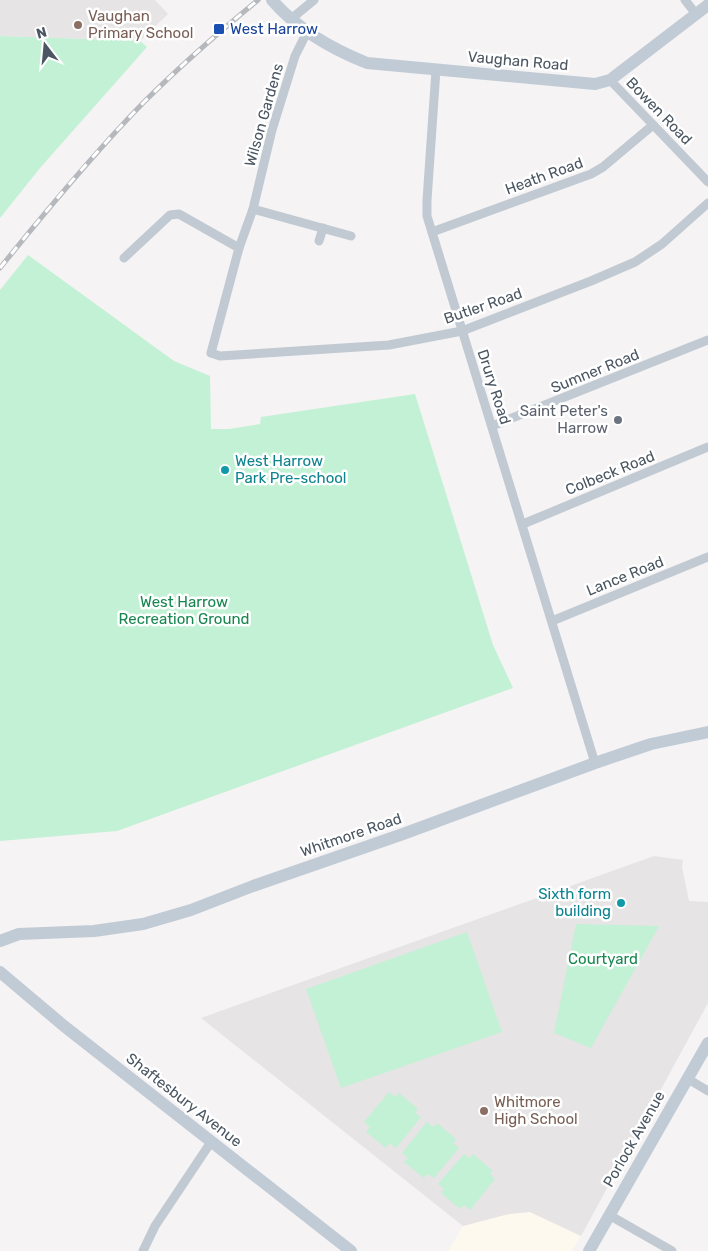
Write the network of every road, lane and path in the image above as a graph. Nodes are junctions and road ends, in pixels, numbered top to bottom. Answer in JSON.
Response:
{"nodes":[{"id":1,"x":272,"y":0,"type":"edge"},
{"id":2,"x":314,"y":0,"type":"edge"},
{"id":3,"x":686,"y":0,"type":"edge"},
{"id":4,"x":708,"y":5,"type":"edge"},
{"id":5,"x":696,"y":14,"type":"junction"},
{"id":6,"x":291,"y":19,"type":"junction"},
{"id":7,"x":307,"y":32,"type":"junction"},
{"id":8,"x":436,"y":70,"type":"junction"},
{"id":9,"x":610,"y":80,"type":"junction"},
{"id":10,"x":653,"y":125,"type":"junction"},
{"id":11,"x":708,"y":182,"type":"edge"},
{"id":12,"x":708,"y":203,"type":"edge"},
{"id":13,"x":253,"y":209,"type":"junction"},
{"id":14,"x":323,"y":228,"type":"junction"},
{"id":15,"x":432,"y":232,"type":"junction"},
{"id":16,"x":351,"y":236,"type":"dead end"},
{"id":17,"x":319,"y":242,"type":"dead end"},
{"id":18,"x":239,"y":248,"type":"junction"},
{"id":19,"x":124,"y":258,"type":"dead end"},
{"id":20,"x":462,"y":330,"type":"junction"},
{"id":21,"x":708,"y":340,"type":"edge"},
{"id":22,"x":211,"y":352,"type":"joint"},
{"id":23,"x":492,"y":426,"type":"junction"},
{"id":24,"x":708,"y":447,"type":"edge"},
{"id":25,"x":522,"y":524,"type":"junction"},
{"id":26,"x":708,"y":557,"type":"edge"},
{"id":27,"x":552,"y":621,"type":"junction"},
{"id":28,"x":708,"y":732,"type":"edge"},
{"id":29,"x":595,"y":763,"type":"junction"},
{"id":30,"x":0,"y":941,"type":"edge"},
{"id":31,"x":0,"y":972,"type":"edge"},
{"id":32,"x":708,"y":1043,"type":"edge"},
{"id":33,"x":688,"y":1079,"type":"junction"},
{"id":34,"x":708,"y":1091,"type":"edge"},
{"id":35,"x":211,"y":1142,"type":"junction"},
{"id":36,"x":610,"y":1215,"type":"junction"},
{"id":37,"x":143,"y":1251,"type":"edge"},
{"id":38,"x":351,"y":1251,"type":"edge"},
{"id":39,"x":589,"y":1251,"type":"edge"},
{"id":40,"x":672,"y":1251,"type":"edge"}],
"edges":[{"from":1,"to":6,"type":"street","name":"Vaughan Road"},
{"from":2,"to":6,"type":"street"},
{"from":3,"to":5,"type":"street"},
{"from":4,"to":5,"type":"street","name":"Vaughan Road"},
{"from":5,"to":9,"type":"street","name":"Vaughan Road"},
{"from":6,"to":7,"type":"street","name":"Vaughan Road"},
{"from":7,"to":8,"type":"street","name":"Vaughan Road"},
{"from":7,"to":13,"type":"street","name":"Wilson Gardens"},
{"from":8,"to":9,"type":"street","name":"Vaughan Road"},
{"from":8,"to":15,"type":"street","name":"Drury Road"},
{"from":9,"to":10,"type":"street","name":"Bowen Road"},
{"from":10,"to":11,"type":"street","name":"Bowen Road"},
{"from":10,"to":15,"type":"street","name":"Heath Road"},
{"from":12,"to":20,"type":"street","name":"Butler Road"},
{"from":13,"to":14,"type":"street"},
{"from":13,"to":18,"type":"street","name":"Wilson Gardens"},
{"from":14,"to":16,"type":"street"},
{"from":14,"to":17,"type":"street"},
{"from":15,"to":20,"type":"street","name":"Drury Road"},
{"from":18,"to":19,"type":"street"},
{"from":18,"to":22,"type":"street","name":"Wilson Gardens"},
{"from":20,"to":22,"type":"street","name":"Butler Road"},
{"from":20,"to":23,"type":"street","name":"Drury Road"},
{"from":21,"to":23,"type":"street","name":"Sumner Road"},
{"from":23,"to":25,"type":"street","name":"Drury Road"},
{"from":24,"to":25,"type":"street","name":"Colbeck Road"},
{"from":25,"to":27,"type":"street","name":"Drury Road"},
{"from":26,"to":27,"type":"street","name":"Lance Road"},
{"from":27,"to":29,"type":"street","name":"Drury Road"},
{"from":28,"to":29,"type":"street","name":"Whitmore Road"},
{"from":29,"to":30,"type":"street","name":"Whitmore Road"},
{"from":31,"to":35,"type":"street","name":"Shaftesbury Avenue"},
{"from":32,"to":33,"type":"street","name":"Porlock Avenue"},
{"from":33,"to":34,"type":"street"},
{"from":33,"to":36,"type":"street","name":"Porlock Avenue"},
{"from":35,"to":37,"type":"street"},
{"from":35,"to":38,"type":"street","name":"Shaftesbury Avenue"},
{"from":36,"to":39,"type":"street","name":"Porlock Avenue"},
{"from":36,"to":40,"type":"street"}]}
